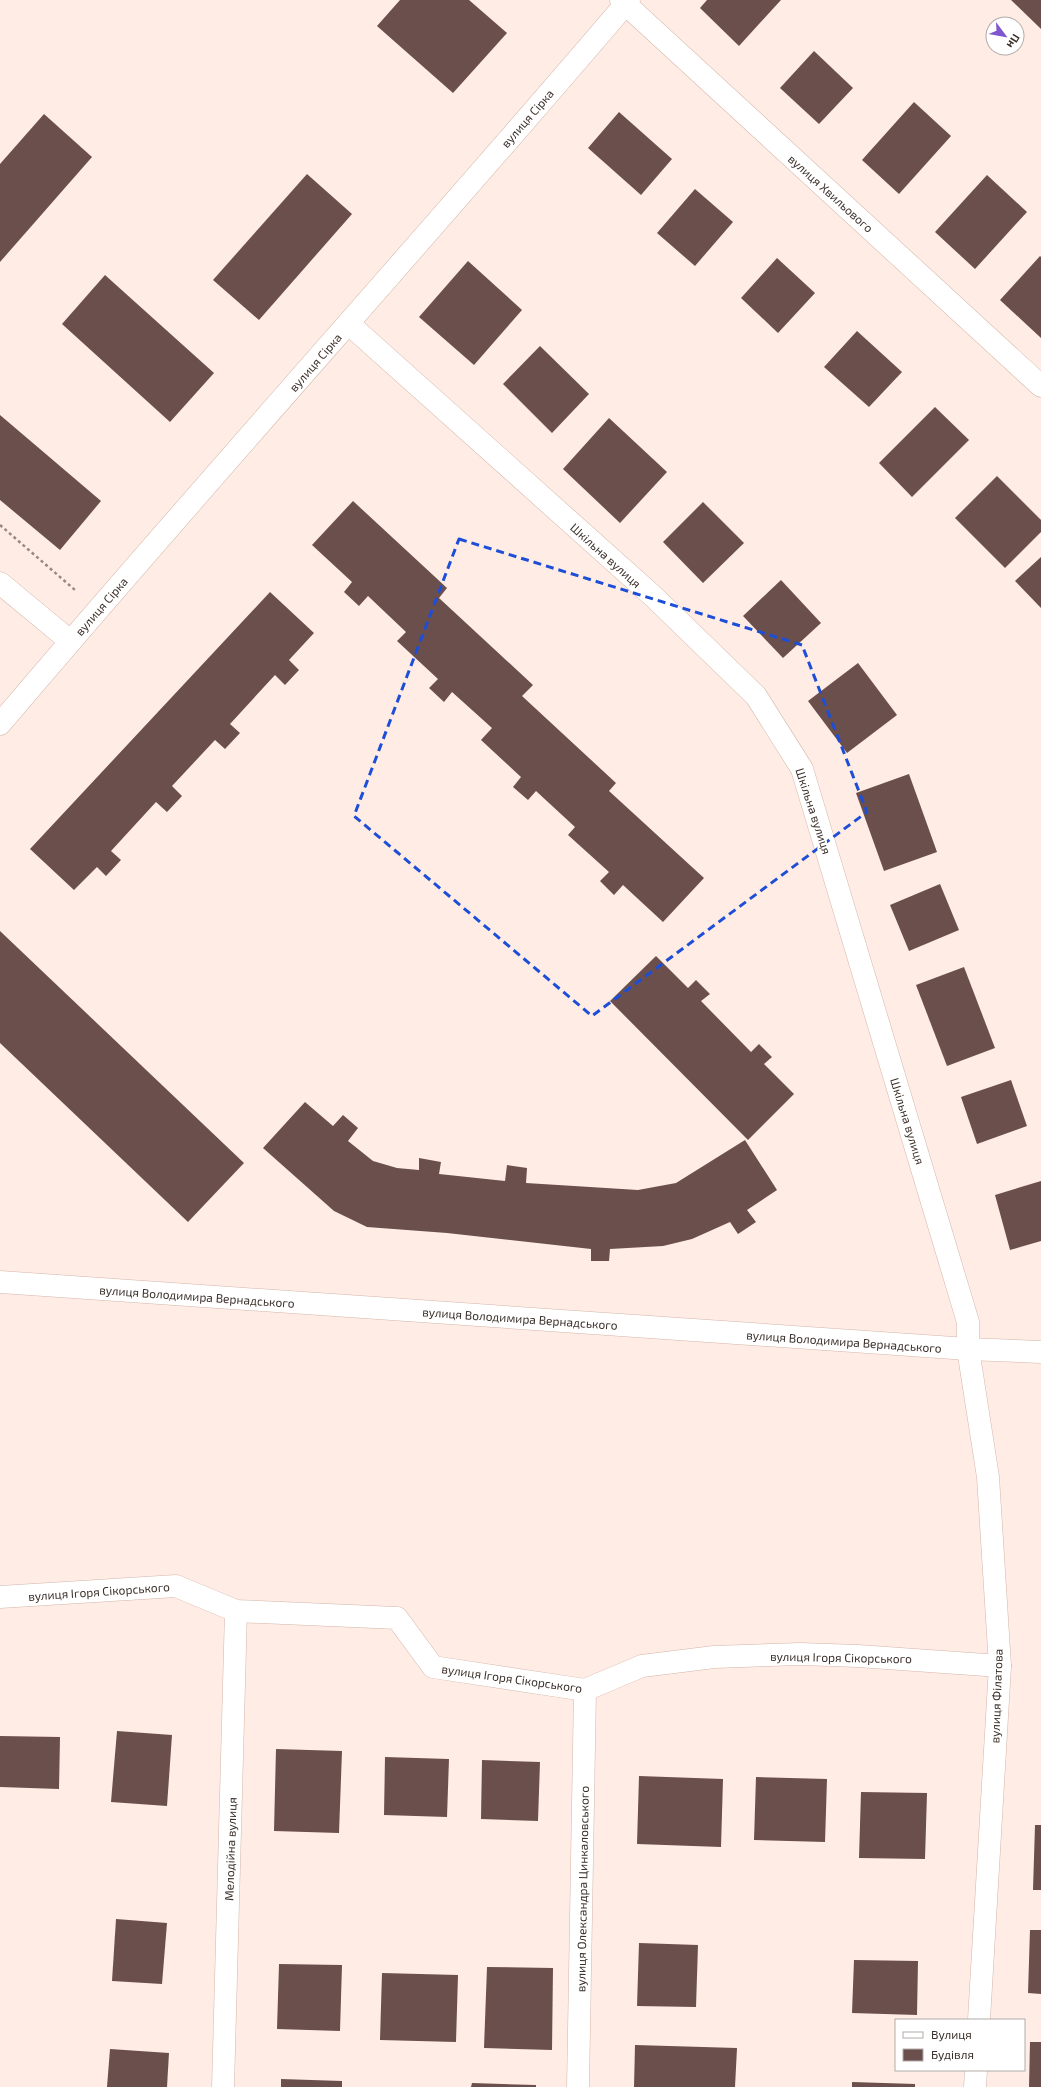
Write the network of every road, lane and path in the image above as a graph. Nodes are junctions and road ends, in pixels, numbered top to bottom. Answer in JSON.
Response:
{"nodes":[{"id":1,"x":626,"y":1,"type":"edge"},
{"id":2,"x":349,"y":324,"type":"junction"},
{"id":3,"x":1041,"y":386,"type":"edge"},
{"id":4,"x":0,"y":525,"type":"edge"},
{"id":5,"x":0,"y":583,"type":"edge"},
{"id":6,"x":98,"y":609,"type":"junction"},
{"id":7,"x":70,"y":641,"type":"junction"},
{"id":8,"x":0,"y":724,"type":"edge"},
{"id":9,"x":0,"y":1282,"type":"edge"},
{"id":10,"x":968,"y":1349,"type":"junction"},
{"id":11,"x":1041,"y":1352,"type":"edge"},
{"id":12,"x":0,"y":1597,"type":"edge"},
{"id":13,"x":236,"y":1611,"type":"junction"},
{"id":14,"x":1000,"y":1666,"type":"junction"},
{"id":15,"x":586,"y":1690,"type":"junction"},
{"id":16,"x":979,"y":2019,"type":"edge"},
{"id":17,"x":976,"y":2071,"type":"edge"},
{"id":18,"x":223,"y":2087,"type":"edge"},
{"id":19,"x":578,"y":2087,"type":"edge"},
{"id":20,"x":975,"y":2087,"type":"edge"}],
"edges":[{"from":1,"to":2,"type":"street","name":"вулиця Сірка"},
{"from":1,"to":3,"type":"street","name":"вулиця Хвильового"},
{"from":2,"to":6,"type":"street","name":"вулиця Сірка"},
{"from":2,"to":10,"type":"street","name":"Шкільна вулиця"},
{"from":4,"to":6,"type":"path"},
{"from":5,"to":7,"type":"street"},
{"from":6,"to":7,"type":"street","name":"вулиця Сірка"},
{"from":7,"to":8,"type":"street","name":"вулиця Сірка"},
{"from":9,"to":10,"type":"street","name":"вулиця Володимира Вернадського"},
{"from":10,"to":11,"type":"street","name":"вулиця Володимира Вернадського"},
{"from":10,"to":14,"type":"street","name":"вулиця Філатова"},
{"from":12,"to":13,"type":"street","name":"вулиця Ігоря Сікорського"},
{"from":13,"to":15,"type":"street","name":"вулиця Ігоря Сікорського"},
{"from":13,"to":18,"type":"street","name":"Мелодійна вулиця"},
{"from":14,"to":15,"type":"street","name":"вулиця Ігоря Сікорського"},
{"from":14,"to":16,"type":"street","name":"вулиця Філатова"},
{"from":15,"to":19,"type":"street","name":"вулиця Олександра Цинкаловського"},
{"from":17,"to":20,"type":"street"}]}
